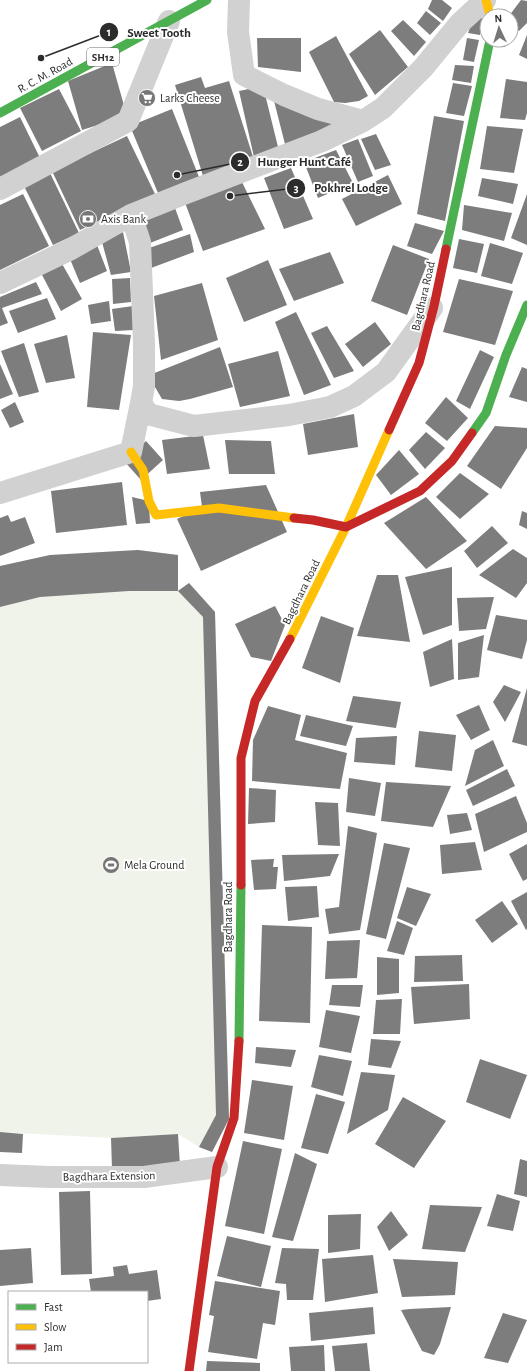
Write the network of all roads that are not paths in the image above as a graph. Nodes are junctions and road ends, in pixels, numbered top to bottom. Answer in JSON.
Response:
{"nodes":[{"id":1,"x":207,"y":0,"type":"edge"},
{"id":2,"x":239,"y":0,"type":"edge"},
{"id":3,"x":485,"y":0,"type":"edge"},
{"id":4,"x":169,"y":21,"type":"junction"},
{"id":5,"x":488,"y":48,"type":"edge"},
{"id":6,"x":0,"y":113,"type":"edge"},
{"id":7,"x":363,"y":120,"type":"junction"},
{"id":8,"x":0,"y":189,"type":"edge"},
{"id":9,"x":131,"y":216,"type":"junction"},
{"id":10,"x":0,"y":283,"type":"edge"},
{"id":11,"x":527,"y":305,"type":"edge"},
{"id":12,"x":434,"y":306,"type":"junction"},
{"id":13,"x":141,"y":403,"type":"junction"},
{"id":14,"x":131,"y":452,"type":"junction"},
{"id":15,"x":0,"y":493,"type":"edge"},
{"id":16,"x":346,"y":527,"type":"junction"},
{"id":17,"x":218,"y":1167,"type":"junction"},
{"id":18,"x":0,"y":1175,"type":"edge"},
{"id":19,"x":189,"y":1371,"type":"edge"}],
"edges":[{"from":1,"to":4,"type":"street","name":"R. C. M. Road","number":"SH12"},
{"from":2,"to":7,"type":"street"},
{"from":3,"to":7,"type":"street"},
{"from":4,"to":6,"type":"street","name":"R. C. M. Road","number":"SH12"},
{"from":4,"to":8,"type":"street"},
{"from":5,"to":12,"type":"street","name":"Bagdhara Road"},
{"from":7,"to":9,"type":"street"},
{"from":9,"to":10,"type":"street"},
{"from":9,"to":13,"type":"street"},
{"from":11,"to":16,"type":"street"},
{"from":12,"to":13,"type":"street"},
{"from":12,"to":16,"type":"street","name":"Bagdhara Road"},
{"from":13,"to":14,"type":"street"},
{"from":14,"to":15,"type":"street"},
{"from":14,"to":16,"type":"street"},
{"from":16,"to":17,"type":"street","name":"Bagdhara Road"},
{"from":17,"to":18,"type":"street","name":"Bagdhara Extension"},
{"from":17,"to":19,"type":"street","name":"Bagdhara Road"}]}
